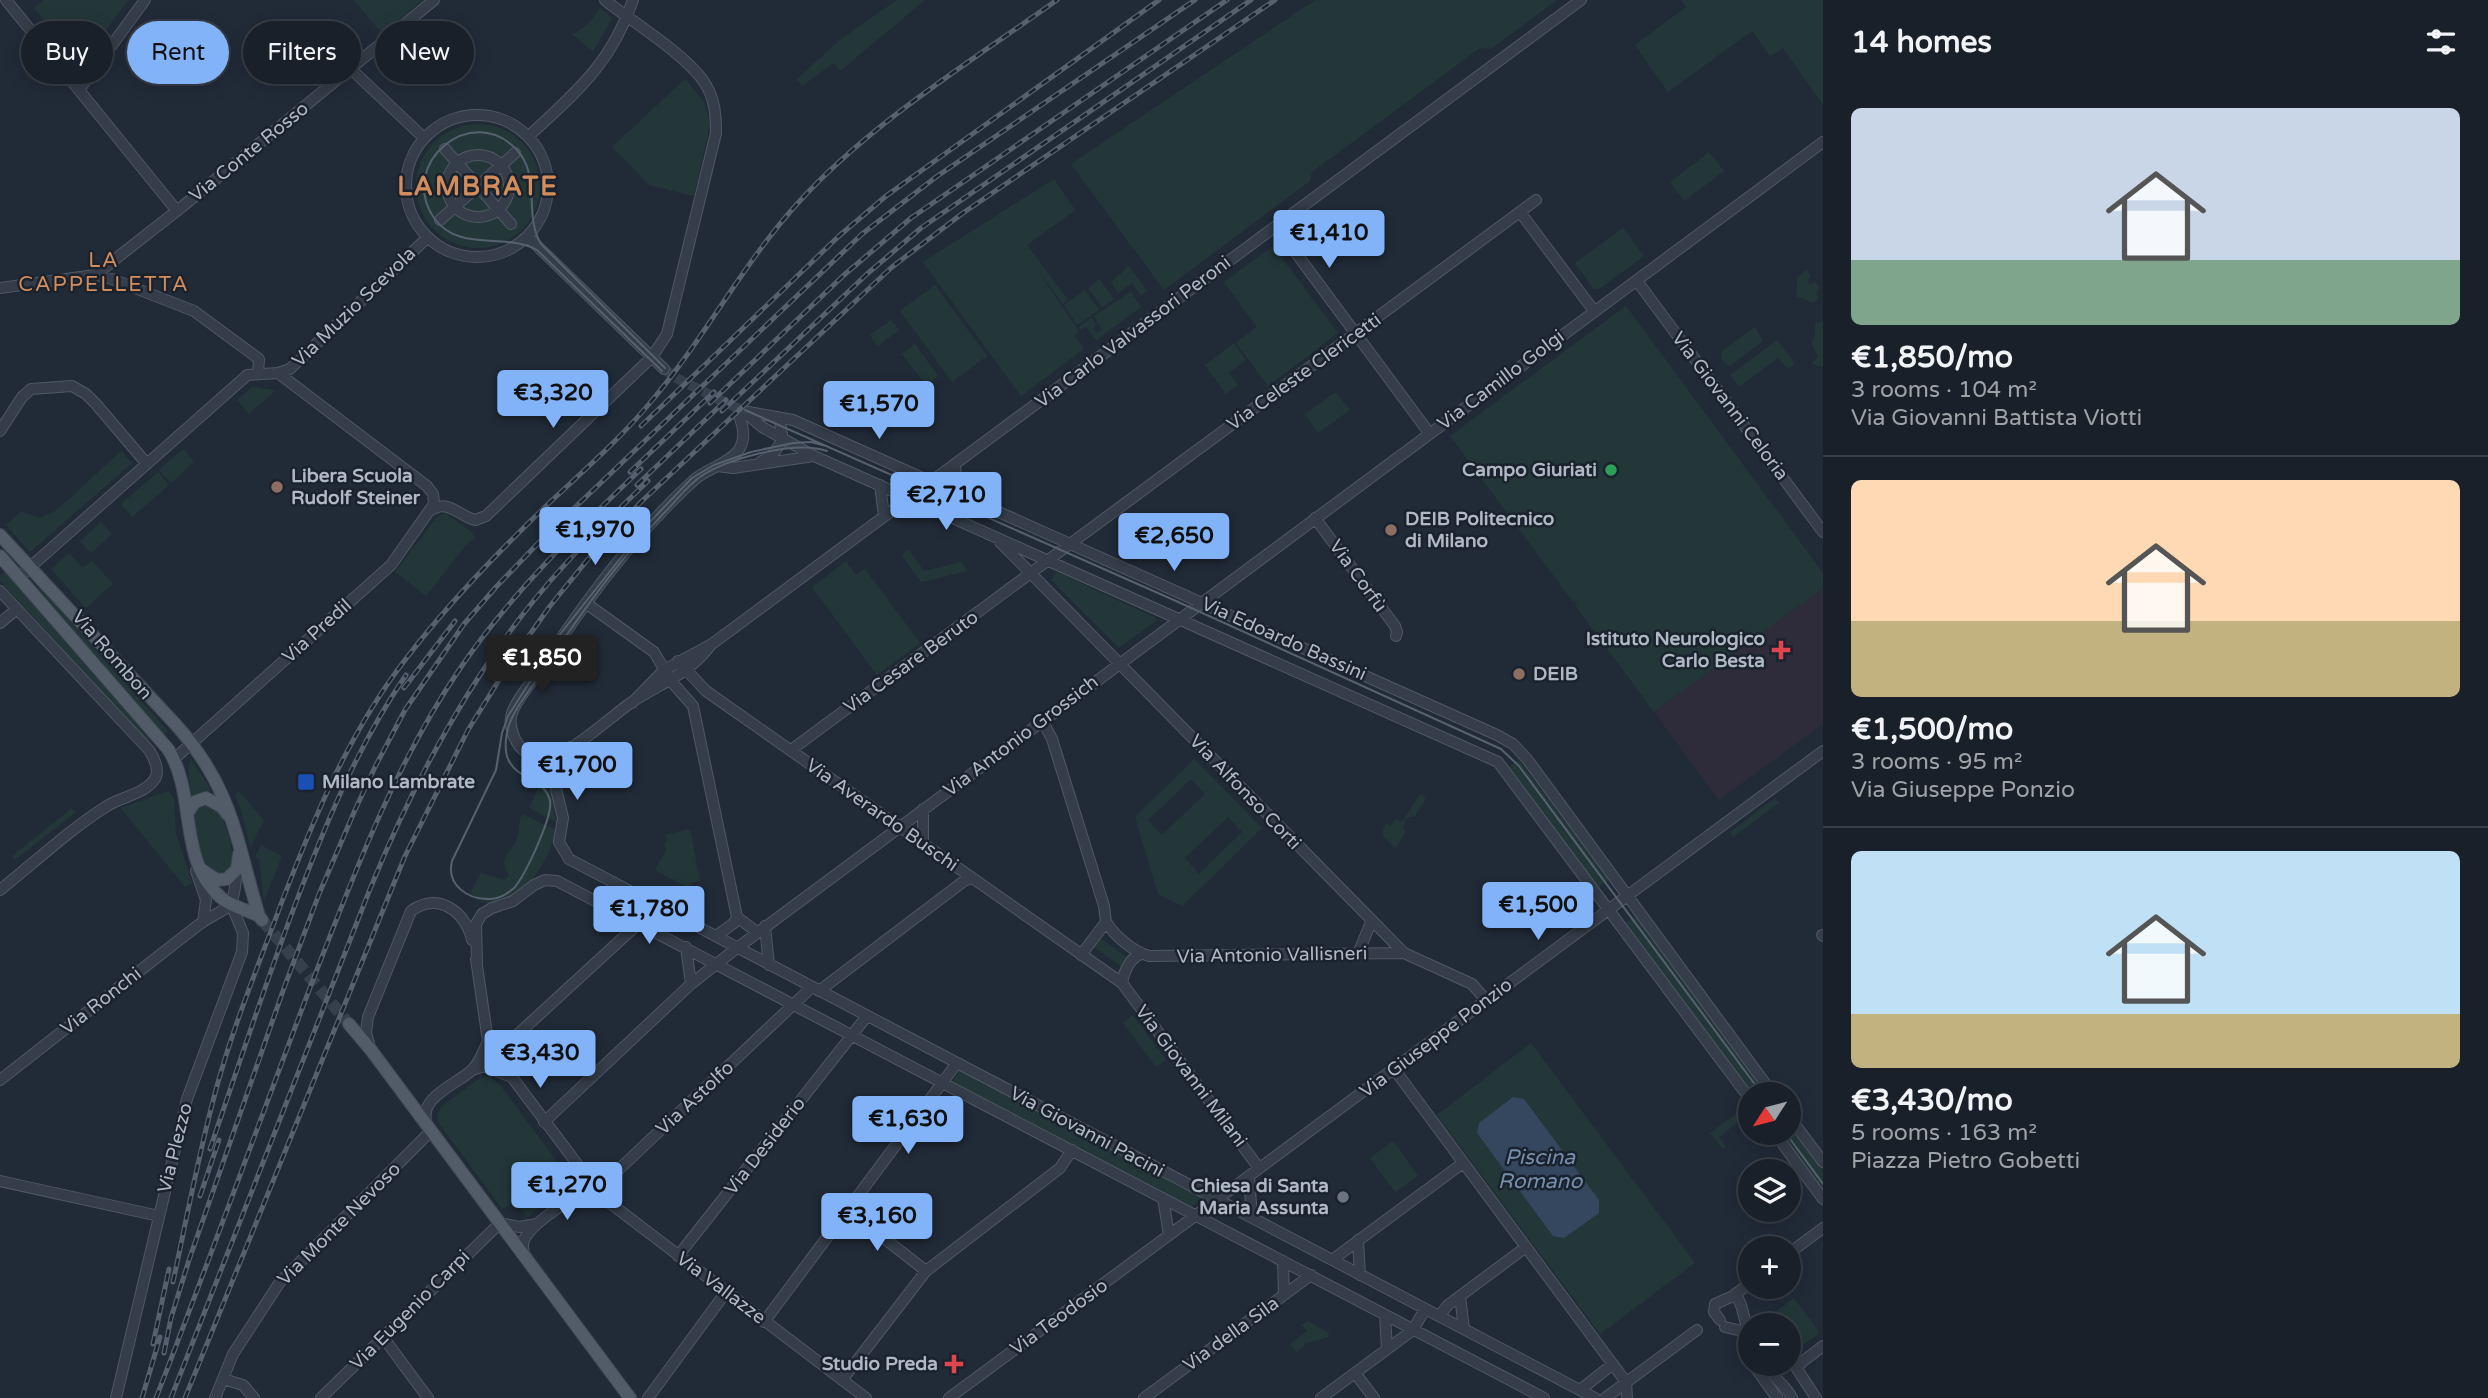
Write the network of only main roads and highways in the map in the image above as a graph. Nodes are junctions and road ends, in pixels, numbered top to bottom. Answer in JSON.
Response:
{"nodes":[{"id":1,"x":0,"y":535,"type":"edge"},
{"id":2,"x":0,"y":556,"type":"edge"},
{"id":3,"x":188,"y":812,"type":"junction"},
{"id":4,"x":236,"y":830,"type":"junction"},
{"id":5,"x":194,"y":857,"type":"junction"},
{"id":6,"x":349,"y":1024,"type":"tunnel mouth"},
{"id":7,"x":626,"y":1397,"type":"edge"}],
"edges":[{"from":1,"to":4,"type":"main road","name":"Via Rombon"},
{"from":2,"to":3,"type":"main road","name":"Via Rombon"},
{"from":3,"to":4,"type":"main road"},
{"from":3,"to":5,"type":"main road"},
{"from":4,"to":5,"type":"main road"},
{"from":4,"to":5,"type":"main road","name":"Via Rombon"},
{"from":6,"to":7,"type":"main road"}]}
